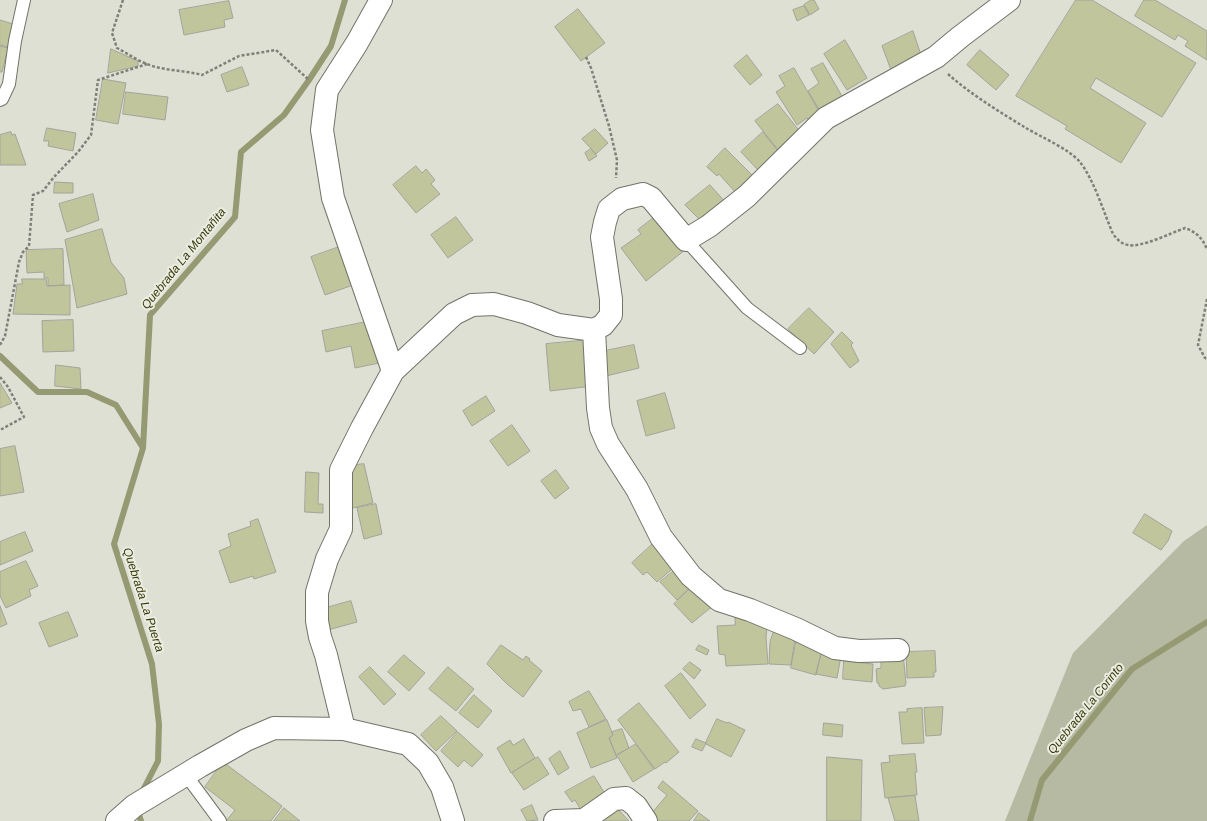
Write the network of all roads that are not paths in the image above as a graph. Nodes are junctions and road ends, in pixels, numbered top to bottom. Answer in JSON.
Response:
{"nodes":[{"id":1,"x":24,"y":0,"type":"edge"},
{"id":2,"x":381,"y":0,"type":"edge"},
{"id":3,"x":1009,"y":0,"type":"edge"},
{"id":4,"x":0,"y":100,"type":"edge"},
{"id":5,"x":686,"y":240,"type":"junction"},
{"id":6,"x":594,"y":330,"type":"junction"},
{"id":7,"x":800,"y":348,"type":"dead end"},
{"id":8,"x":393,"y":371,"type":"junction"},
{"id":9,"x":898,"y":650,"type":"dead end"},
{"id":10,"x":344,"y":729,"type":"junction"},
{"id":11,"x":186,"y":775,"type":"junction"},
{"id":12,"x":117,"y":821,"type":"edge"},
{"id":13,"x":220,"y":821,"type":"edge"},
{"id":14,"x":453,"y":821,"type":"edge"},
{"id":15,"x":555,"y":821,"type":"edge"},
{"id":16,"x":646,"y":821,"type":"edge"}],
"edges":[{"from":1,"to":4,"type":"lane"},
{"from":2,"to":8,"type":"street"},
{"from":3,"to":5,"type":"street"},
{"from":5,"to":6,"type":"street"},
{"from":5,"to":7,"type":"lane"},
{"from":6,"to":8,"type":"street"},
{"from":6,"to":9,"type":"street"},
{"from":8,"to":10,"type":"street"},
{"from":10,"to":11,"type":"street"},
{"from":10,"to":14,"type":"street"},
{"from":11,"to":12,"type":"street"},
{"from":11,"to":13,"type":"lane"},
{"from":15,"to":16,"type":"street"}]}
